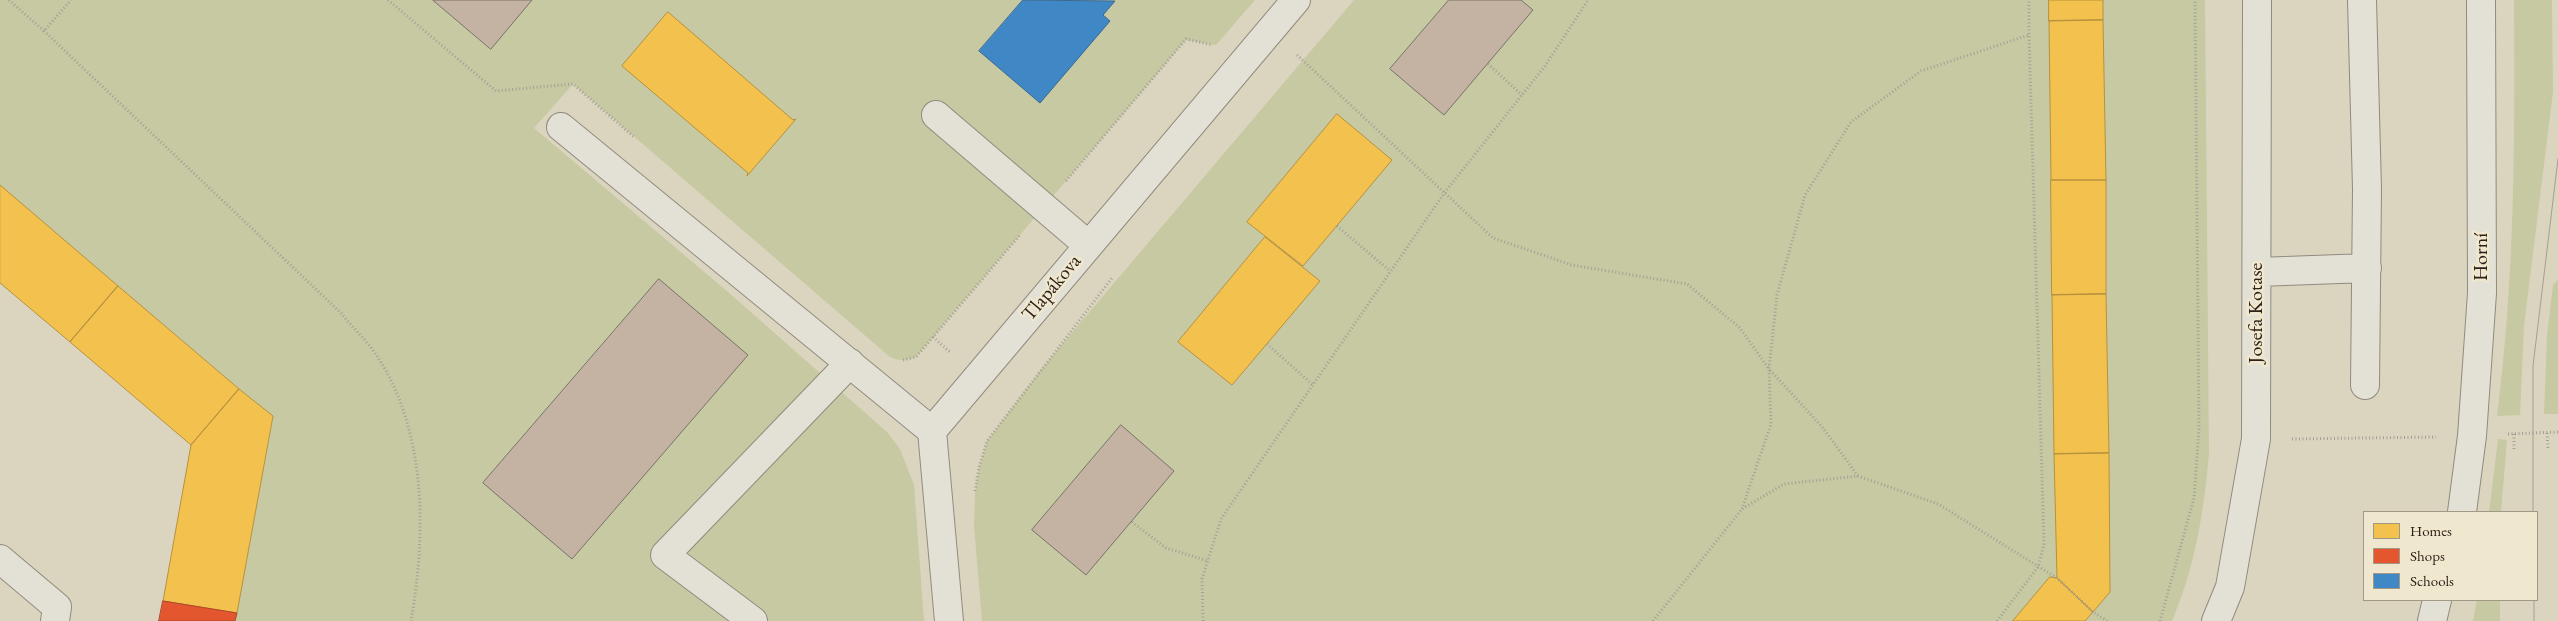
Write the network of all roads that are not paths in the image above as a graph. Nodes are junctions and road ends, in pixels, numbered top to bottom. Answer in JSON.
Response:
{"nodes":[{"id":1,"x":1296,"y":0,"type":"edge"},
{"id":2,"x":2257,"y":0,"type":"edge"},
{"id":3,"x":2362,"y":0,"type":"edge"},
{"id":4,"x":2481,"y":0,"type":"edge"},
{"id":5,"x":936,"y":115,"type":"dead end"},
{"id":6,"x":561,"y":128,"type":"dead end"},
{"id":7,"x":1088,"y":245,"type":"junction"},
{"id":8,"x":2367,"y":268,"type":"junction"},
{"id":9,"x":2258,"y":272,"type":"junction"},
{"id":10,"x":850,"y":364,"type":"junction"},
{"id":11,"x":2365,"y":386,"type":"dead end"},
{"id":12,"x":932,"y":431,"type":"junction"},
{"id":13,"x":2472,"y":436,"type":"junction"},
{"id":14,"x":2456,"y":511,"type":"edge"},
{"id":15,"x":2462,"y":511,"type":"edge"},
{"id":16,"x":0,"y":559,"type":"edge"},
{"id":17,"x":2437,"y":601,"type":"edge"},
{"id":18,"x":2450,"y":601,"type":"edge"},
{"id":19,"x":55,"y":621,"type":"edge"},
{"id":20,"x":753,"y":621,"type":"edge"},
{"id":21,"x":949,"y":621,"type":"edge"},
{"id":22,"x":2216,"y":621,"type":"edge"},
{"id":23,"x":2432,"y":621,"type":"edge"},
{"id":24,"x":2448,"y":621,"type":"edge"}],
"edges":[{"from":1,"to":7,"type":"street","name":"Tlapákova"},
{"from":2,"to":9,"type":"street","name":"Josefa Kotase"},
{"from":3,"to":8,"type":"street"},
{"from":4,"to":13,"type":"street","name":"Horní"},
{"from":5,"to":7,"type":"street"},
{"from":6,"to":10,"type":"street"},
{"from":7,"to":12,"type":"street","name":"Tlapákova"},
{"from":8,"to":9,"type":"street"},
{"from":8,"to":11,"type":"street"},
{"from":9,"to":22,"type":"street","name":"Josefa Kotase"},
{"from":10,"to":12,"type":"street"},
{"from":10,"to":20,"type":"street"},
{"from":12,"to":21,"type":"street"},
{"from":13,"to":14,"type":"street"},
{"from":13,"to":15,"type":"street","name":"Horní"},
{"from":16,"to":19,"type":"street"},
{"from":17,"to":23,"type":"street"},
{"from":18,"to":24,"type":"street"}]}
